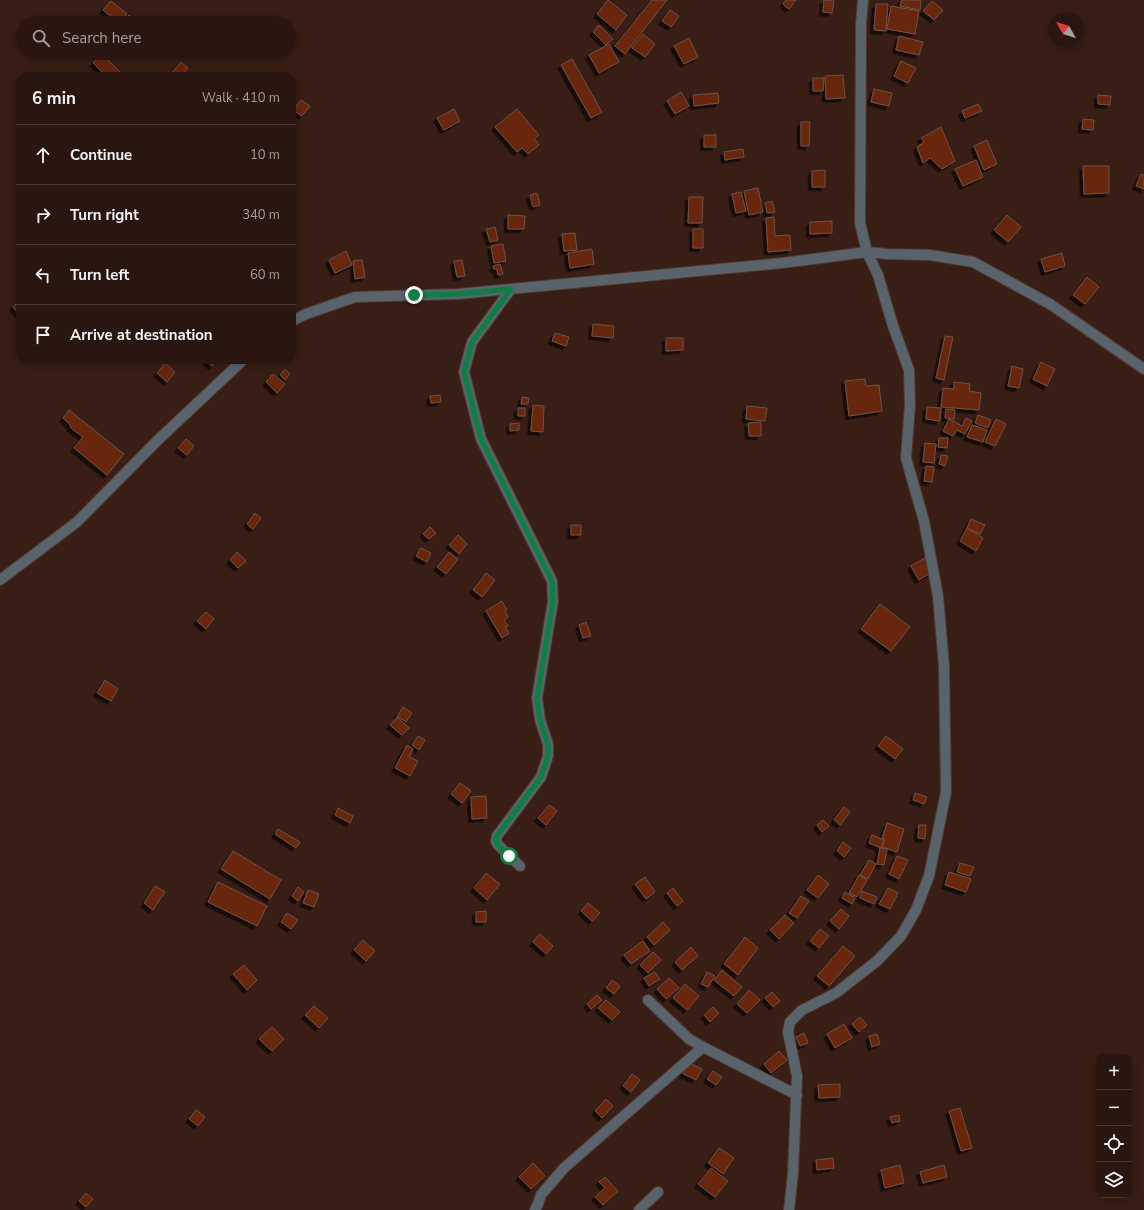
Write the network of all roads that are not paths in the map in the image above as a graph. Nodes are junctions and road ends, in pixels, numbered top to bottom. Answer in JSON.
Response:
{"nodes":[{"id":1,"x":863,"y":0,"type":"edge"},
{"id":2,"x":867,"y":252,"type":"junction"},
{"id":3,"x":511,"y":289,"type":"junction"},
{"id":4,"x":296,"y":319,"type":"edge"},
{"id":5,"x":239,"y":364,"type":"edge"},
{"id":6,"x":1144,"y":369,"type":"edge"},
{"id":7,"x":0,"y":580,"type":"edge"},
{"id":8,"x":520,"y":866,"type":"dead end"},
{"id":9,"x":648,"y":1000,"type":"dead end"},
{"id":10,"x":703,"y":1047,"type":"junction"},
{"id":11,"x":797,"y":1095,"type":"junction"},
{"id":12,"x":658,"y":1192,"type":"dead end"},
{"id":13,"x":539,"y":1208,"type":"edge"},
{"id":14,"x":640,"y":1210,"type":"edge"},
{"id":15,"x":789,"y":1210,"type":"edge"}],
"edges":[{"from":1,"to":2,"type":"street"},
{"from":2,"to":3,"type":"street"},
{"from":2,"to":6,"type":"street"},
{"from":2,"to":11,"type":"street"},
{"from":3,"to":4,"type":"street"},
{"from":3,"to":8,"type":"street"},
{"from":5,"to":7,"type":"street"},
{"from":9,"to":10,"type":"street"},
{"from":10,"to":11,"type":"street"},
{"from":10,"to":13,"type":"street"},
{"from":11,"to":15,"type":"street"},
{"from":12,"to":14,"type":"street"}]}
